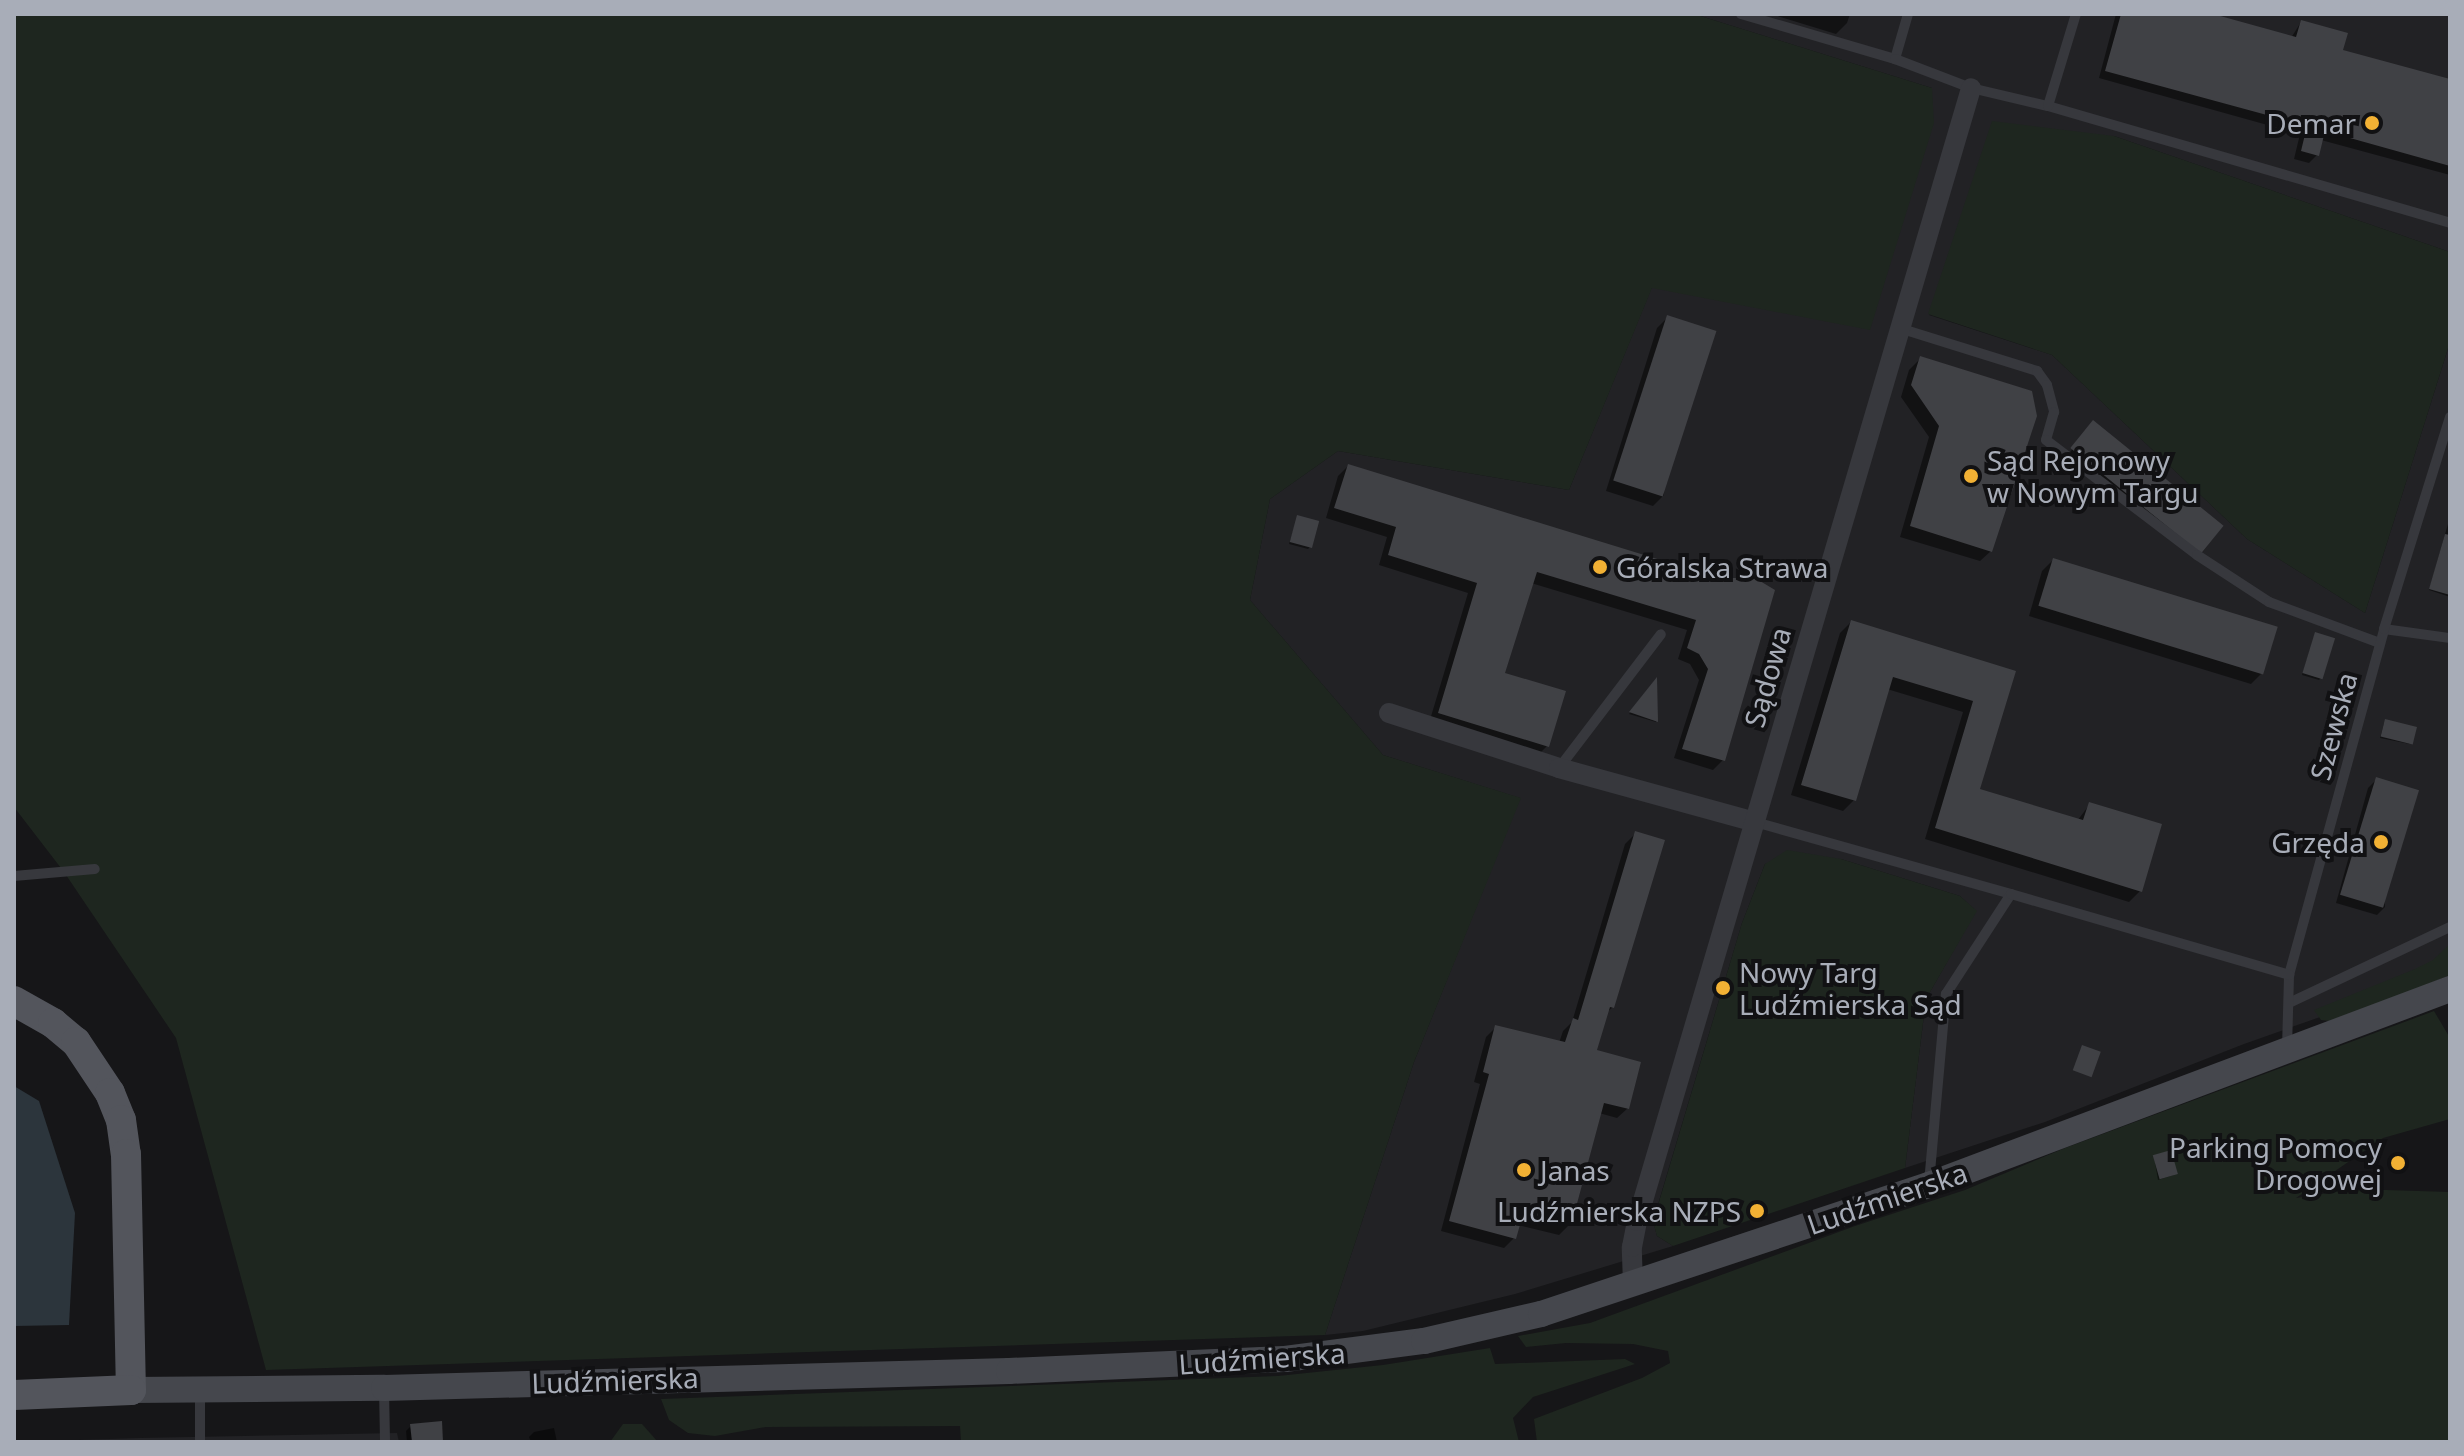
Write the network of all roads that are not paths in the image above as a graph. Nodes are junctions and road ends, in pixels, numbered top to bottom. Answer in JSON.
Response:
{"nodes":[{"id":1,"x":1741,"y":14,"type":"edge"},
{"id":2,"x":1908,"y":14,"type":"edge"},
{"id":3,"x":2076,"y":14,"type":"edge"},
{"id":4,"x":1895,"y":59,"type":"junction"},
{"id":5,"x":1971,"y":88,"type":"junction"},
{"id":6,"x":2048,"y":106,"type":"junction"},
{"id":7,"x":2450,"y":223,"type":"edge"},
{"id":8,"x":1899,"y":328,"type":"junction"},
{"id":9,"x":2450,"y":417,"type":"edge"},
{"id":10,"x":2384,"y":629,"type":"junction"},
{"id":11,"x":1661,"y":634,"type":"dead end"},
{"id":12,"x":2450,"y":638,"type":"edge"},
{"id":13,"x":2380,"y":643,"type":"junction"},
{"id":14,"x":1389,"y":713,"type":"dead end"},
{"id":15,"x":1559,"y":768,"type":"junction"},
{"id":16,"x":1755,"y":822,"type":"junction"},
{"id":17,"x":95,"y":869,"type":"dead end"},
{"id":18,"x":14,"y":876,"type":"edge"},
{"id":19,"x":2011,"y":894,"type":"junction"},
{"id":20,"x":2450,"y":927,"type":"edge"},
{"id":21,"x":2289,"y":975,"type":"junction"},
{"id":22,"x":2450,"y":989,"type":"edge"},
{"id":23,"x":14,"y":1001,"type":"edge"},
{"id":24,"x":2289,"y":1003,"type":"junction"},
{"id":25,"x":2287,"y":1052,"type":"junction"},
{"id":26,"x":1929,"y":1185,"type":"junction"},
{"id":27,"x":1633,"y":1284,"type":"junction"},
{"id":28,"x":384,"y":1388,"type":"junction"},
{"id":29,"x":131,"y":1390,"type":"junction"},
{"id":30,"x":200,"y":1390,"type":"junction"},
{"id":31,"x":14,"y":1395,"type":"edge"},
{"id":32,"x":200,"y":1442,"type":"edge"},
{"id":33,"x":385,"y":1442,"type":"edge"}],
"edges":[{"from":1,"to":4,"type":"lane"},
{"from":2,"to":4,"type":"lane"},
{"from":3,"to":6,"type":"lane"},
{"from":4,"to":5,"type":"lane"},
{"from":5,"to":6,"type":"lane"},
{"from":5,"to":8,"type":"street","name":"Sądowa"},
{"from":6,"to":7,"type":"lane"},
{"from":8,"to":13,"type":"lane"},
{"from":8,"to":16,"type":"street","name":"Sądowa"},
{"from":9,"to":10,"type":"lane","name":"Szewska"},
{"from":10,"to":12,"type":"lane"},
{"from":10,"to":13,"type":"lane","name":"Szewska"},
{"from":11,"to":15,"type":"lane"},
{"from":13,"to":21,"type":"lane","name":"Szewska"},
{"from":14,"to":15,"type":"street"},
{"from":15,"to":16,"type":"street"},
{"from":16,"to":19,"type":"lane"},
{"from":16,"to":27,"type":"street","name":"Sądowa"},
{"from":17,"to":18,"type":"lane"},
{"from":19,"to":21,"type":"lane"},
{"from":19,"to":26,"type":"lane"},
{"from":20,"to":24,"type":"lane"},
{"from":21,"to":24,"type":"lane","name":"Szewska"},
{"from":22,"to":25,"type":"main road","name":"Ludźmierska"},
{"from":23,"to":29,"type":"main road"},
{"from":24,"to":25,"type":"lane","name":"Szewska"},
{"from":25,"to":26,"type":"main road","name":"Ludźmierska"},
{"from":26,"to":27,"type":"main road","name":"Ludźmierska"},
{"from":27,"to":28,"type":"main road","name":"Ludźmierska"},
{"from":28,"to":30,"type":"main road","name":"Ludźmierska"},
{"from":28,"to":33,"type":"lane"},
{"from":29,"to":30,"type":"main road","name":"Ludźmierska"},
{"from":29,"to":31,"type":"main road","name":"Ludźmierska"},
{"from":30,"to":32,"type":"lane"}]}
